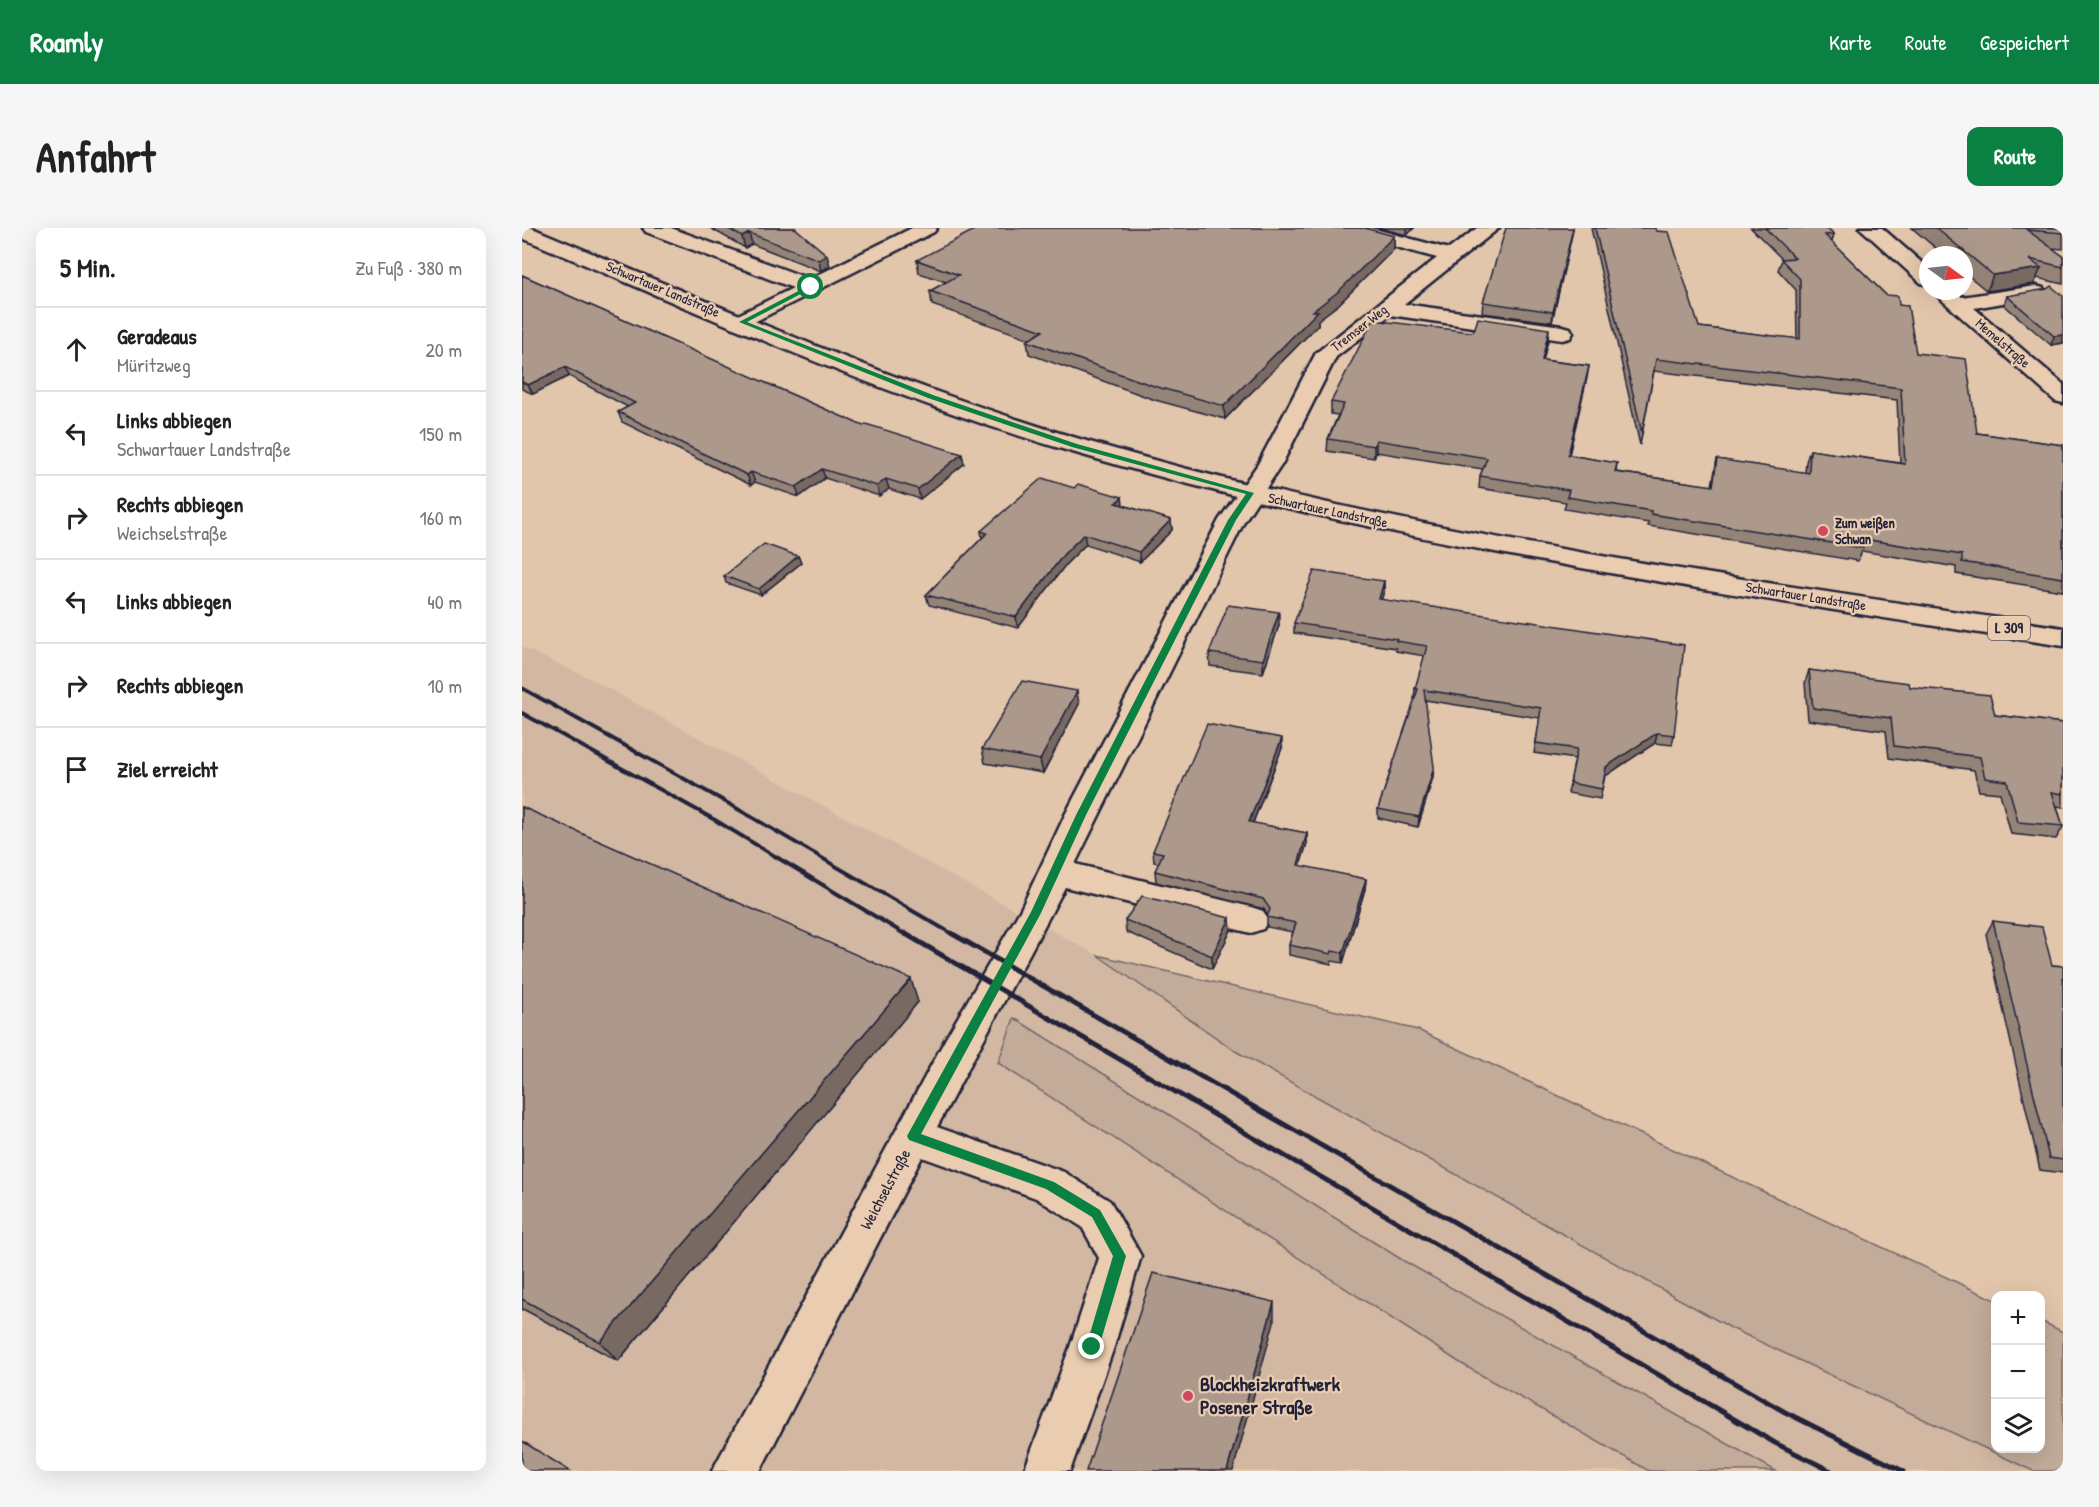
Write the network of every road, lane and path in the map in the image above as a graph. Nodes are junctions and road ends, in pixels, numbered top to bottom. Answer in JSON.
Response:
{"nodes":[{"id":1,"x":653,"y":228,"type":"edge"},
{"id":2,"x":927,"y":228,"type":"edge"},
{"id":3,"x":1348,"y":228,"type":"edge"},
{"id":4,"x":1489,"y":228,"type":"edge"},
{"id":5,"x":1870,"y":228,"type":"edge"},
{"id":6,"x":522,"y":231,"type":"edge"},
{"id":7,"x":1452,"y":256,"type":"junction"},
{"id":8,"x":1919,"y":271,"type":"edge"},
{"id":9,"x":811,"y":287,"type":"junction"},
{"id":10,"x":2036,"y":292,"type":"edge"},
{"id":11,"x":1973,"y":296,"type":"edge"},
{"id":12,"x":1954,"y":300,"type":"edge"},
{"id":13,"x":1385,"y":308,"type":"junction"},
{"id":14,"x":742,"y":322,"type":"junction"},
{"id":15,"x":1562,"y":333,"type":"dead end"},
{"id":16,"x":2053,"y":376,"type":"edge"},
{"id":17,"x":2063,"y":396,"type":"edge"},
{"id":18,"x":1250,"y":493,"type":"junction"},
{"id":19,"x":2063,"y":637,"type":"edge"},
{"id":20,"x":1054,"y":872,"type":"junction"},
{"id":21,"x":1251,"y":920,"type":"dead end"},
{"id":22,"x":913,"y":1136,"type":"junction"},
{"id":23,"x":735,"y":1471,"type":"edge"},
{"id":24,"x":1047,"y":1471,"type":"edge"}],
"edges":[{"from":1,"to":9,"type":"street"},
{"from":2,"to":9,"type":"street"},
{"from":3,"to":7,"type":"street"},
{"from":4,"to":7,"type":"street","name":"Tremser Weg"},
{"from":5,"to":8,"type":"street"},
{"from":6,"to":14,"type":"street","name":"Schwartauer Landstraße","number":"L 309"},
{"from":7,"to":13,"type":"street","name":"Tremser Weg"},
{"from":9,"to":14,"type":"street"},
{"from":10,"to":11,"type":"street"},
{"from":12,"to":16,"type":"street","name":"Memelstraße"},
{"from":13,"to":15,"type":"street"},
{"from":13,"to":18,"type":"street","name":"Tremser Weg"},
{"from":14,"to":18,"type":"street","name":"Schwartauer Landstraße","number":"L 309"},
{"from":16,"to":17,"type":"street","name":"Memelstraße"},
{"from":18,"to":19,"type":"street","name":"Schwartauer Landstraße","number":"L 309"},
{"from":18,"to":20,"type":"street","name":"Weichselstraße"},
{"from":20,"to":21,"type":"street"},
{"from":20,"to":22,"type":"street","name":"Weichselstraße"},
{"from":22,"to":23,"type":"street","name":"Weichselstraße"},
{"from":22,"to":24,"type":"street"}]}
